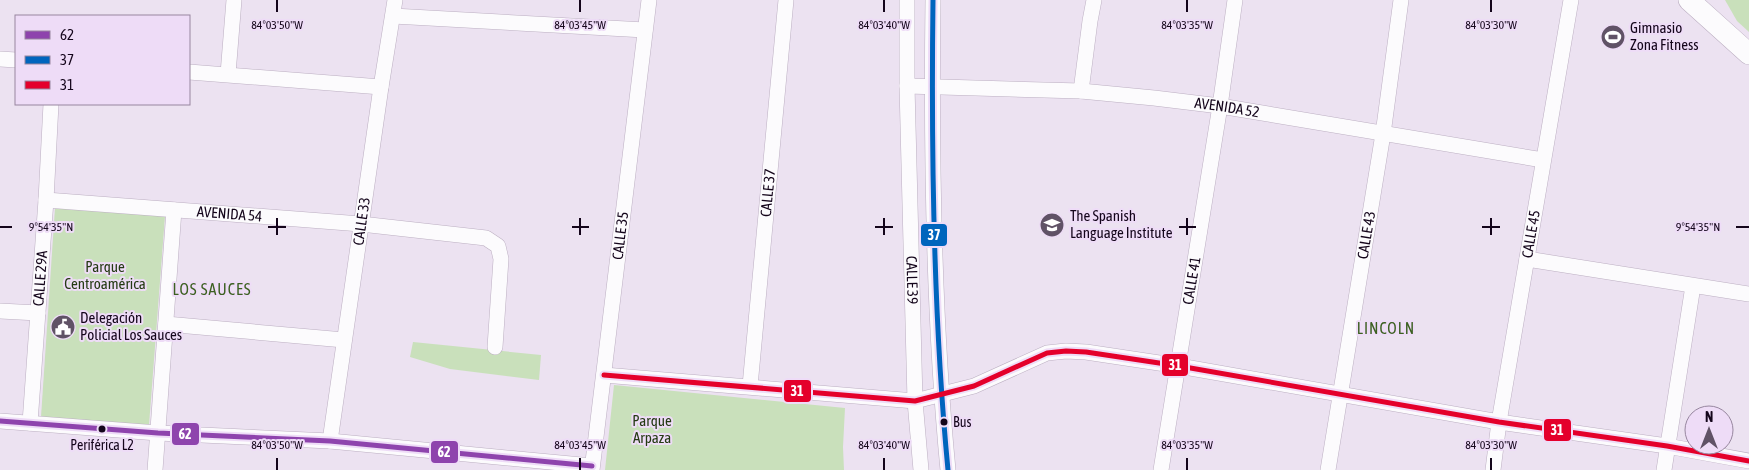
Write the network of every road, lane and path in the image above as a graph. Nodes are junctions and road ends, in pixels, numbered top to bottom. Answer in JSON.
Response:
{"nodes":[{"id":1,"x":234,"y":0,"type":"edge"},
{"id":2,"x":395,"y":0,"type":"edge"},
{"id":3,"x":649,"y":0,"type":"edge"},
{"id":4,"x":786,"y":0,"type":"edge"},
{"id":5,"x":907,"y":0,"type":"edge"},
{"id":6,"x":933,"y":0,"type":"edge"},
{"id":7,"x":1094,"y":0,"type":"edge"},
{"id":8,"x":1235,"y":0,"type":"edge"},
{"id":9,"x":1401,"y":0,"type":"edge"},
{"id":10,"x":1571,"y":0,"type":"edge"},
{"id":11,"x":1689,"y":0,"type":"edge"},
{"id":12,"x":1706,"y":0,"type":"edge"},
{"id":13,"x":393,"y":16,"type":"junction"},
{"id":14,"x":645,"y":30,"type":"junction"},
{"id":15,"x":1731,"y":39,"type":"junction"},
{"id":16,"x":1749,"y":54,"type":"edge"},
{"id":17,"x":0,"y":59,"type":"edge"},
{"id":18,"x":15,"y":60,"type":"edge"},
{"id":19,"x":190,"y":72,"type":"edge"},
{"id":20,"x":228,"y":74,"type":"junction"},
{"id":21,"x":907,"y":86,"type":"junction"},
{"id":22,"x":932,"y":86,"type":"junction"},
{"id":23,"x":381,"y":87,"type":"junction"},
{"id":24,"x":1082,"y":92,"type":"junction"},
{"id":25,"x":51,"y":105,"type":"edge"},
{"id":26,"x":1220,"y":106,"type":"junction"},
{"id":27,"x":1383,"y":134,"type":"junction"},
{"id":28,"x":1543,"y":160,"type":"junction"},
{"id":29,"x":46,"y":200,"type":"junction"},
{"id":30,"x":174,"y":210,"type":"junction"},
{"id":31,"x":361,"y":224,"type":"junction"},
{"id":32,"x":1527,"y":259,"type":"junction"},
{"id":33,"x":1694,"y":286,"type":"junction"},
{"id":34,"x":1749,"y":294,"type":"edge"},
{"id":35,"x":0,"y":311,"type":"edge"},
{"id":36,"x":38,"y":313,"type":"junction"},
{"id":37,"x":166,"y":324,"type":"junction"},
{"id":38,"x":344,"y":340,"type":"junction"},
{"id":39,"x":495,"y":347,"type":"dead end"},
{"id":40,"x":1179,"y":366,"type":"junction"},
{"id":41,"x":604,"y":375,"type":"junction"},
{"id":42,"x":750,"y":386,"type":"junction"},
{"id":43,"x":1341,"y":393,"type":"junction"},
{"id":44,"x":942,"y":395,"type":"junction"},
{"id":45,"x":915,"y":401,"type":"junction"},
{"id":46,"x":0,"y":421,"type":"edge"},
{"id":47,"x":1499,"y":422,"type":"junction"},
{"id":48,"x":30,"y":423,"type":"junction"},
{"id":49,"x":158,"y":433,"type":"junction"},
{"id":50,"x":330,"y":441,"type":"junction"},
{"id":51,"x":1668,"y":446,"type":"junction"},
{"id":52,"x":1749,"y":461,"type":"edge"},
{"id":53,"x":592,"y":468,"type":"edge"},
{"id":54,"x":155,"y":470,"type":"edge"},
{"id":55,"x":921,"y":470,"type":"edge"},
{"id":56,"x":948,"y":470,"type":"edge"},
{"id":57,"x":1161,"y":470,"type":"edge"},
{"id":58,"x":1328,"y":470,"type":"edge"},
{"id":59,"x":1493,"y":470,"type":"edge"},
{"id":60,"x":1664,"y":470,"type":"edge"}],
"edges":[{"from":1,"to":20,"type":"street"},
{"from":2,"to":13,"type":"street","name":"CALLE 33"},
{"from":3,"to":14,"type":"street","name":"CALLE 35"},
{"from":4,"to":42,"type":"street","name":"CALLE 37"},
{"from":5,"to":21,"type":"street","name":"CALLE 39"},
{"from":6,"to":22,"type":"street","name":"CALLE 39"},
{"from":7,"to":24,"type":"street"},
{"from":8,"to":26,"type":"street","name":"CALLE 41"},
{"from":9,"to":27,"type":"street","name":"CALLE 43"},
{"from":10,"to":28,"type":"street","name":"CALLE 45"},
{"from":11,"to":15,"type":"main road"},
{"from":12,"to":15,"type":"main road"},
{"from":13,"to":14,"type":"street"},
{"from":13,"to":23,"type":"street","name":"CALLE 33"},
{"from":14,"to":41,"type":"street","name":"CALLE 35"},
{"from":15,"to":16,"type":"main road"},
{"from":17,"to":18,"type":"street"},
{"from":19,"to":20,"type":"street"},
{"from":20,"to":23,"type":"street"},
{"from":21,"to":22,"type":"street","name":"AVENIDA 52"},
{"from":21,"to":45,"type":"street","name":"CALLE 39"},
{"from":22,"to":24,"type":"street","name":"AVENIDA 52"},
{"from":22,"to":44,"type":"street","name":"CALLE 39"},
{"from":23,"to":31,"type":"street","name":"CALLE 33"},
{"from":24,"to":26,"type":"street","name":"AVENIDA 52"},
{"from":25,"to":29,"type":"street","name":"CALLE 29A"},
{"from":26,"to":27,"type":"street","name":"AVENIDA 52"},
{"from":26,"to":40,"type":"street","name":"CALLE 41"},
{"from":27,"to":28,"type":"street","name":"AVENIDA 52"},
{"from":27,"to":43,"type":"street","name":"CALLE 43"},
{"from":28,"to":32,"type":"street","name":"CALLE 45"},
{"from":29,"to":30,"type":"street","name":"AVENIDA 54"},
{"from":29,"to":36,"type":"street","name":"CALLE 29A"},
{"from":30,"to":31,"type":"street","name":"AVENIDA 54"},
{"from":30,"to":37,"type":"street"},
{"from":31,"to":38,"type":"street","name":"CALLE 33"},
{"from":31,"to":39,"type":"street","name":"AVENIDA 54"},
{"from":32,"to":33,"type":"street"},
{"from":32,"to":47,"type":"street","name":"CALLE 45"},
{"from":33,"to":34,"type":"street"},
{"from":33,"to":51,"type":"street"},
{"from":35,"to":36,"type":"street"},
{"from":36,"to":48,"type":"street","name":"CALLE 29A"},
{"from":37,"to":38,"type":"street"},
{"from":37,"to":49,"type":"street"},
{"from":38,"to":50,"type":"street","name":"CALLE 33"},
{"from":40,"to":43,"type":"street"},
{"from":40,"to":44,"type":"street"},
{"from":40,"to":57,"type":"street","name":"CALLE 41"},
{"from":41,"to":42,"type":"street"},
{"from":41,"to":53,"type":"street","name":"CALLE 35"},
{"from":42,"to":45,"type":"street"},
{"from":43,"to":47,"type":"street"},
{"from":43,"to":58,"type":"street","name":"CALLE 43"},
{"from":44,"to":45,"type":"street"},
{"from":44,"to":56,"type":"street","name":"CALLE 39"},
{"from":45,"to":55,"type":"street","name":"CALLE 39"},
{"from":46,"to":48,"type":"street"},
{"from":47,"to":51,"type":"street"},
{"from":47,"to":59,"type":"street","name":"CALLE 45"},
{"from":48,"to":49,"type":"street"},
{"from":49,"to":50,"type":"street"},
{"from":49,"to":54,"type":"street"},
{"from":50,"to":53,"type":"street"},
{"from":51,"to":52,"type":"street"},
{"from":51,"to":60,"type":"street"}]}
